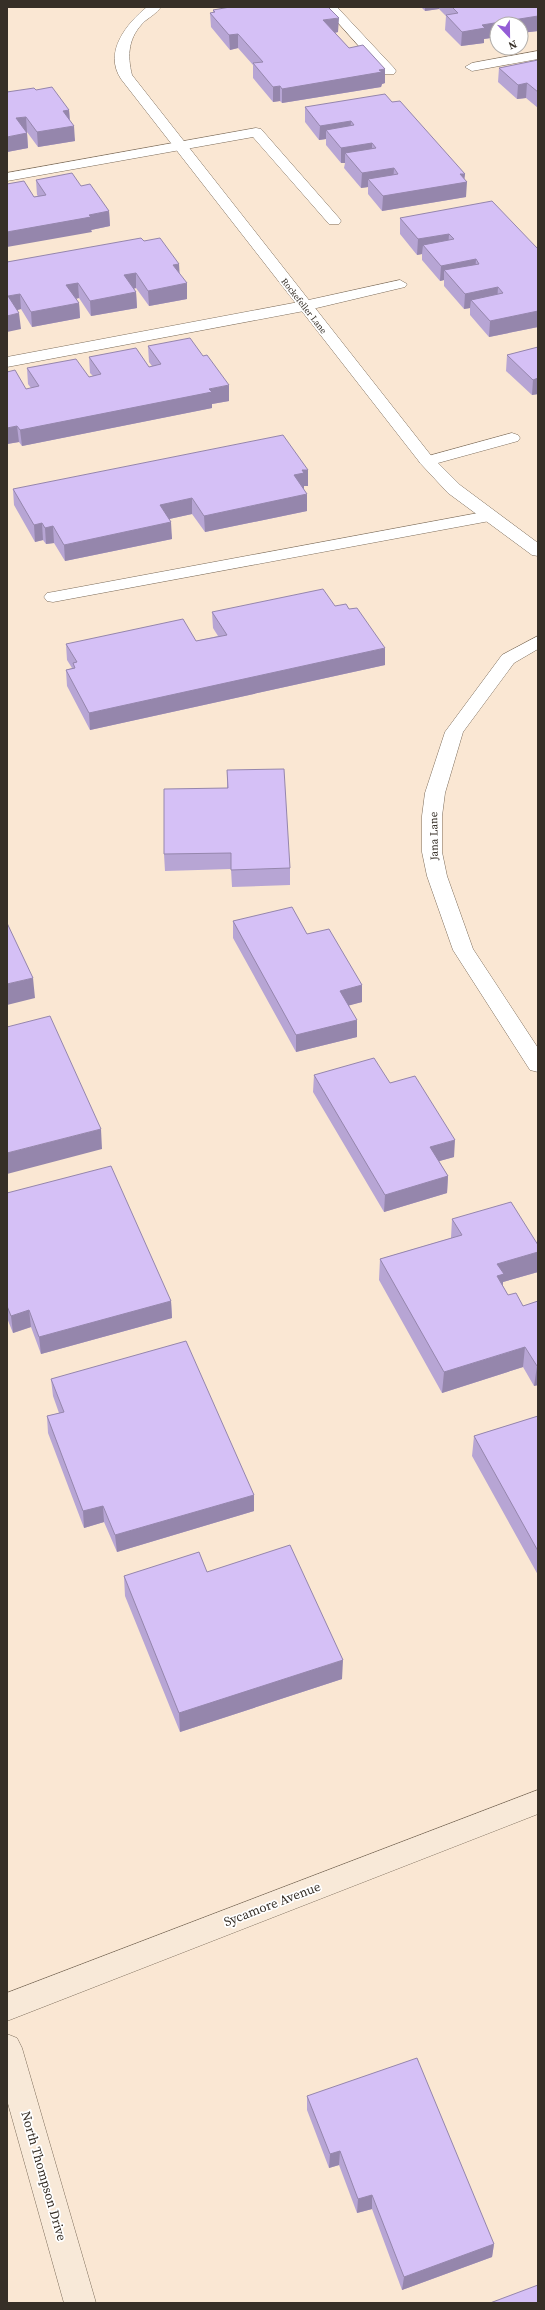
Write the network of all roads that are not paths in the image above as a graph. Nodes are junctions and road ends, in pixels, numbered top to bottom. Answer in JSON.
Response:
{"nodes":[{"id":1,"x":155,"y":7,"type":"edge"},
{"id":2,"x":330,"y":7,"type":"edge"},
{"id":3,"x":538,"y":55,"type":"edge"},
{"id":4,"x":472,"y":67,"type":"dead end"},
{"id":5,"x":389,"y":71,"type":"dead end"},
{"id":6,"x":180,"y":146,"type":"junction"},
{"id":7,"x":7,"y":177,"type":"edge"},
{"id":8,"x":334,"y":221,"type":"dead end"},
{"id":9,"x":400,"y":284,"type":"dead end"},
{"id":10,"x":304,"y":306,"type":"junction"},
{"id":11,"x":7,"y":362,"type":"edge"},
{"id":12,"x":512,"y":438,"type":"dead end"},
{"id":13,"x":427,"y":461,"type":"junction"},
{"id":14,"x":489,"y":516,"type":"junction"},
{"id":15,"x":538,"y":551,"type":"edge"},
{"id":16,"x":53,"y":597,"type":"dead end"},
{"id":17,"x":538,"y":641,"type":"edge"},
{"id":18,"x":538,"y":1065,"type":"edge"},
{"id":19,"x":538,"y":1802,"type":"edge"},
{"id":20,"x":7,"y":2007,"type":"edge"},
{"id":21,"x":7,"y":2048,"type":"edge"},
{"id":22,"x":80,"y":2303,"type":"edge"}],
"edges":[{"from":1,"to":6,"type":"street","name":"Rockefeller Lane"},
{"from":2,"to":5,"type":"street"},
{"from":3,"to":4,"type":"street"},
{"from":6,"to":7,"type":"street"},
{"from":6,"to":8,"type":"street"},
{"from":6,"to":10,"type":"street","name":"Rockefeller Lane"},
{"from":9,"to":10,"type":"street"},
{"from":10,"to":11,"type":"street"},
{"from":10,"to":13,"type":"street","name":"Rockefeller Lane"},
{"from":12,"to":13,"type":"street"},
{"from":13,"to":14,"type":"street","name":"Rockefeller Lane"},
{"from":14,"to":15,"type":"street","name":"Rockefeller Lane"},
{"from":14,"to":16,"type":"street"},
{"from":17,"to":18,"type":"street","name":"Jana Lane"},
{"from":19,"to":20,"type":"street","name":"Sycamore Avenue"},
{"from":21,"to":22,"type":"street","name":"North Thompson Drive"}]}
